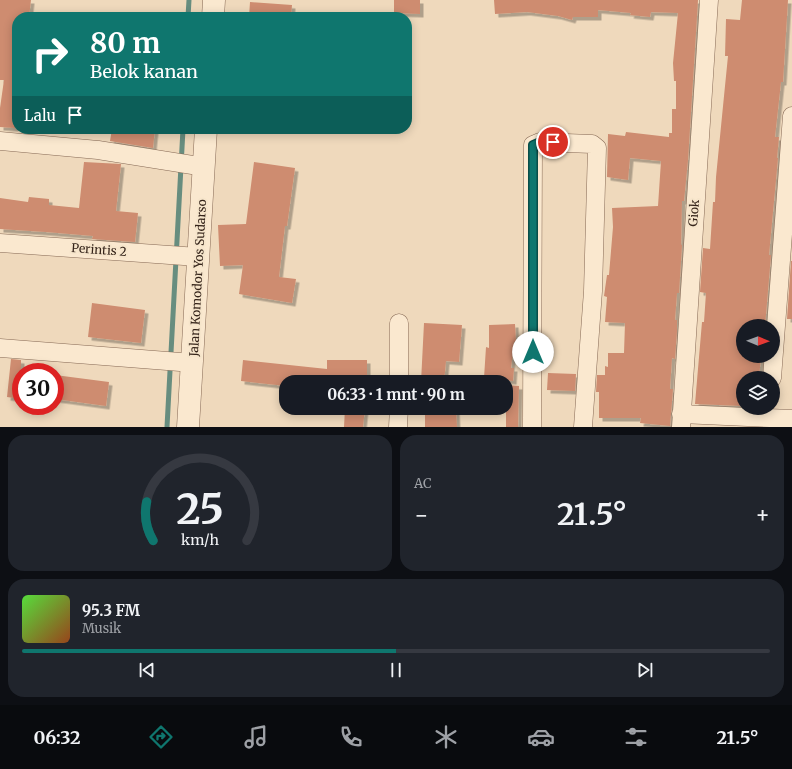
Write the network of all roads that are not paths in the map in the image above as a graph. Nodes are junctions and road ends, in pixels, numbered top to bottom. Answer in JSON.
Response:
{"nodes":[{"id":1,"x":214,"y":0,"type":"edge"},
{"id":2,"x":709,"y":0,"type":"edge"},
{"id":3,"x":213,"y":12,"type":"edge"},
{"id":4,"x":792,"y":116,"type":"edge"},
{"id":5,"x":205,"y":134,"type":"edge"},
{"id":6,"x":0,"y":141,"type":"edge"},
{"id":7,"x":196,"y":165,"type":"junction"},
{"id":8,"x":0,"y":243,"type":"edge"},
{"id":9,"x":190,"y":256,"type":"junction"},
{"id":10,"x":399,"y":323,"type":"dead end"},
{"id":11,"x":0,"y":348,"type":"edge"},
{"id":12,"x":185,"y":363,"type":"junction"},
{"id":13,"x":773,"y":371,"type":"edge"},
{"id":14,"x":399,"y":375,"type":"edge"},
{"id":15,"x":398,"y":415,"type":"edge"},
{"id":16,"x":769,"y":418,"type":"edge"},
{"id":17,"x":792,"y":419,"type":"edge"},
{"id":18,"x":681,"y":421,"type":"edge"},
{"id":19,"x":188,"y":427,"type":"edge"},
{"id":20,"x":398,"y":427,"type":"edge"},
{"id":21,"x":532,"y":427,"type":"edge"},
{"id":22,"x":583,"y":427,"type":"edge"}],
"edges":[{"from":1,"to":3,"type":"street"},
{"from":2,"to":18,"type":"street","name":"Giok"},
{"from":4,"to":13,"type":"street"},
{"from":5,"to":7,"type":"street","name":"Jalan Komodor Yos Sudarso"},
{"from":6,"to":7,"type":"street"},
{"from":7,"to":9,"type":"street","name":"Jalan Komodor Yos Sudarso"},
{"from":8,"to":9,"type":"street","name":"Perintis 2"},
{"from":9,"to":12,"type":"street","name":"Jalan Komodor Yos Sudarso"},
{"from":10,"to":14,"type":"street"},
{"from":11,"to":12,"type":"street"},
{"from":12,"to":19,"type":"street","name":"Jalan Komodor Yos Sudarso"},
{"from":15,"to":20,"type":"street"},
{"from":16,"to":17,"type":"street"},
{"from":16,"to":18,"type":"street"},
{"from":21,"to":22,"type":"street"}]}
